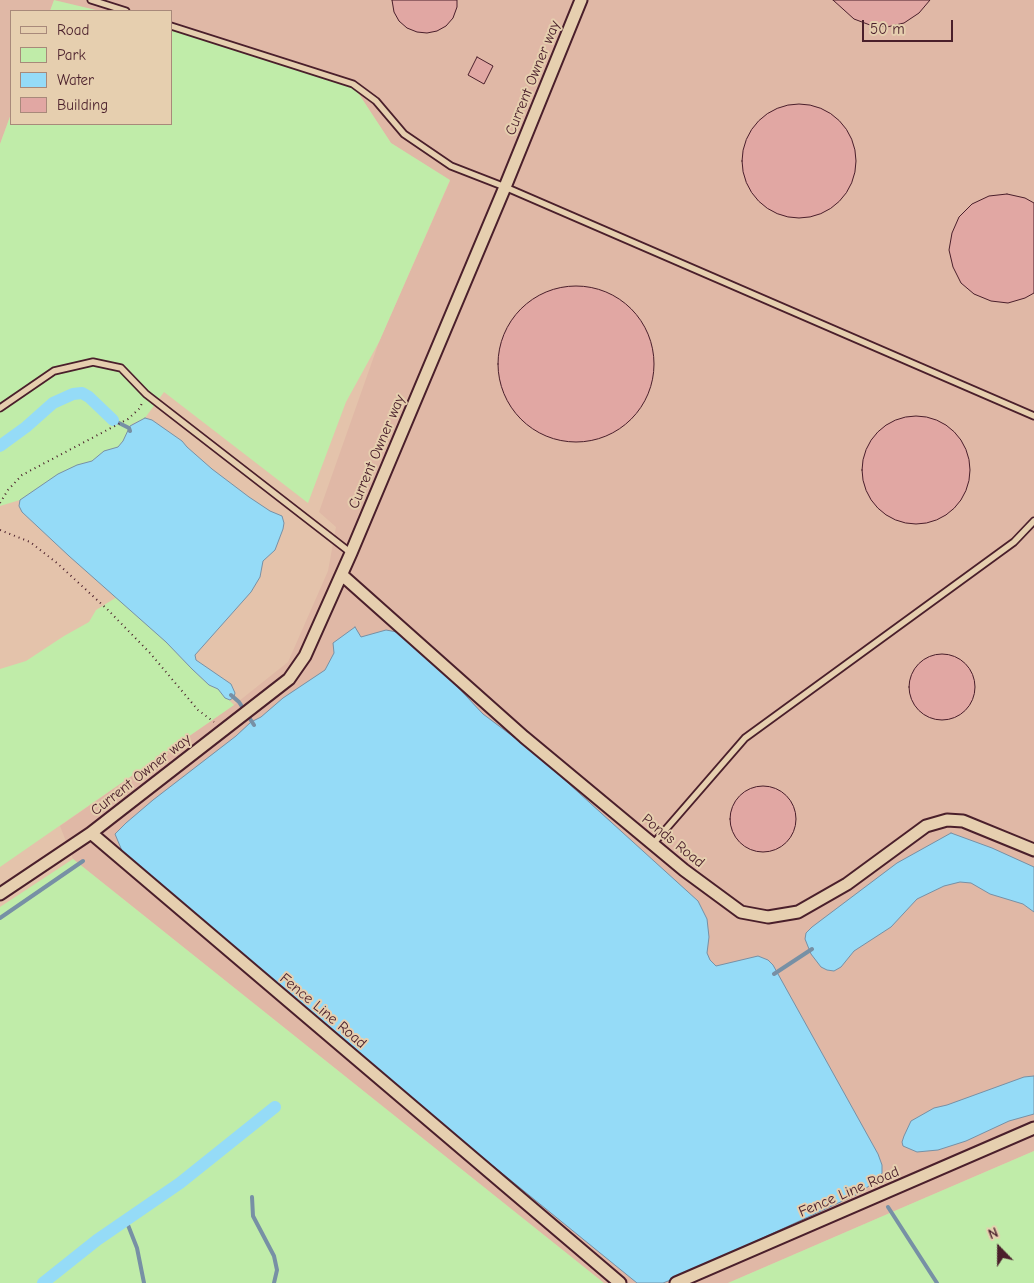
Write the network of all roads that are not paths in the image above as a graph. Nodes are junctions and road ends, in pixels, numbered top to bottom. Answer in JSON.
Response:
{"nodes":[{"id":1,"x":90,"y":0,"type":"edge"},
{"id":2,"x":580,"y":0,"type":"edge"},
{"id":3,"x":123,"y":10,"type":"edge"},
{"id":4,"x":172,"y":26,"type":"edge"},
{"id":5,"x":505,"y":187,"type":"junction"},
{"id":6,"x":0,"y":408,"type":"edge"},
{"id":7,"x":1034,"y":416,"type":"edge"},
{"id":8,"x":1034,"y":521,"type":"edge"},
{"id":9,"x":351,"y":553,"type":"junction"},
{"id":10,"x":342,"y":575,"type":"junction"},
{"id":11,"x":91,"y":833,"type":"junction"},
{"id":12,"x":653,"y":844,"type":"junction"},
{"id":13,"x":1034,"y":850,"type":"edge"},
{"id":14,"x":0,"y":894,"type":"edge"},
{"id":15,"x":1034,"y":1128,"type":"edge"},
{"id":16,"x":620,"y":1283,"type":"edge"},
{"id":17,"x":676,"y":1283,"type":"edge"}],
"edges":[{"from":1,"to":3,"type":"lane"},
{"from":2,"to":5,"type":"street","name":"Current Owner way"},
{"from":4,"to":5,"type":"lane"},
{"from":5,"to":7,"type":"lane"},
{"from":5,"to":9,"type":"street","name":"Current Owner way"},
{"from":6,"to":9,"type":"lane"},
{"from":8,"to":12,"type":"lane"},
{"from":9,"to":10,"type":"street","name":"Current Owner way"},
{"from":10,"to":11,"type":"street","name":"Current Owner way"},
{"from":10,"to":12,"type":"street","name":"Ponds Road"},
{"from":11,"to":14,"type":"street"},
{"from":11,"to":16,"type":"street","name":"Fence Line Road"},
{"from":12,"to":13,"type":"street","name":"Ponds Road"},
{"from":15,"to":17,"type":"street","name":"Fence Line Road"}]}
